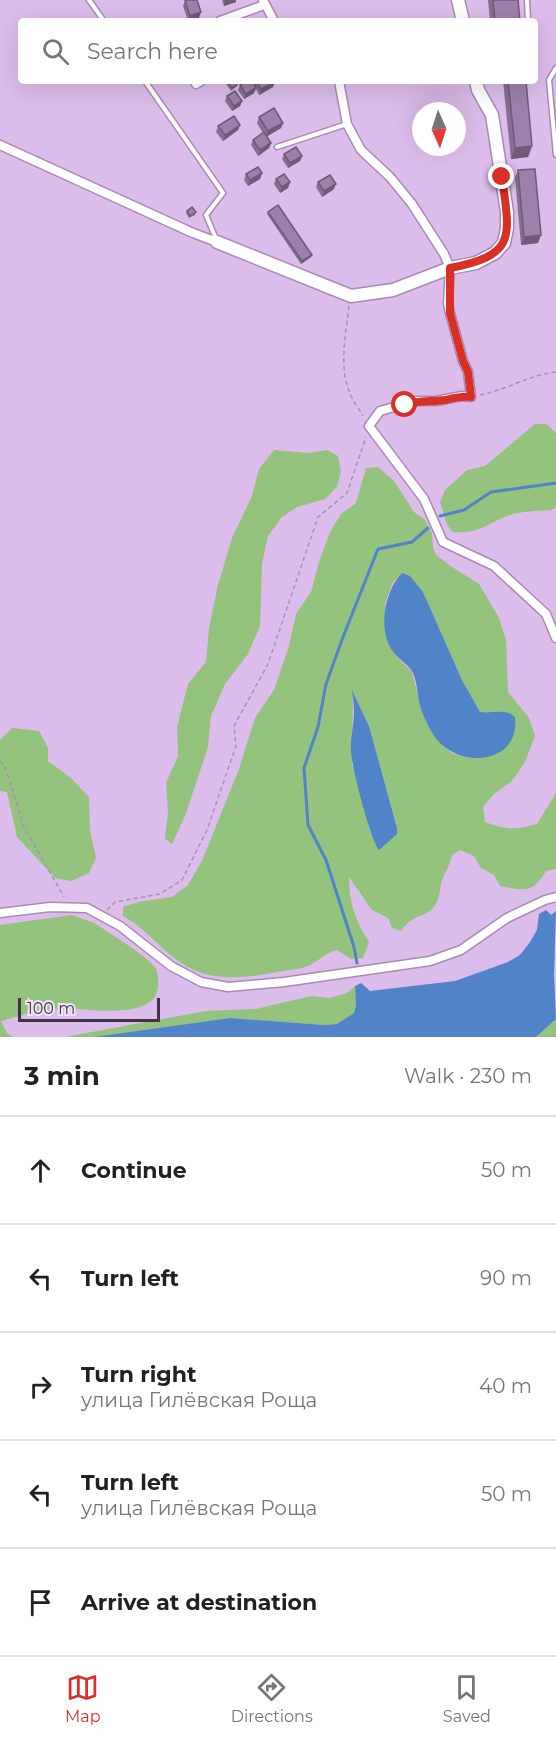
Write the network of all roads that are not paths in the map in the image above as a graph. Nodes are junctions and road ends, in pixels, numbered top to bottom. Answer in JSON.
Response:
{"nodes":[{"id":1,"x":89,"y":0,"type":"edge"},
{"id":2,"x":458,"y":0,"type":"edge"},
{"id":3,"x":527,"y":0,"type":"edge"},
{"id":4,"x":264,"y":2,"type":"edge"},
{"id":5,"x":102,"y":18,"type":"edge"},
{"id":6,"x":227,"y":18,"type":"edge"},
{"id":7,"x":272,"y":18,"type":"edge"},
{"id":8,"x":461,"y":18,"type":"edge"},
{"id":9,"x":528,"y":18,"type":"edge"},
{"id":10,"x":556,"y":68,"type":"edge"},
{"id":11,"x":147,"y":84,"type":"edge"},
{"id":12,"x":340,"y":84,"type":"edge"},
{"id":13,"x":477,"y":84,"type":"edge"},
{"id":14,"x":347,"y":124,"type":"junction"},
{"id":15,"x":0,"y":145,"type":"edge"},
{"id":16,"x":277,"y":147,"type":"dead end"},
{"id":17,"x":556,"y":155,"type":"edge"},
{"id":18,"x":217,"y":242,"type":"junction"},
{"id":19,"x":450,"y":268,"type":"junction"},
{"id":20,"x":556,"y":638,"type":"edge"},
{"id":21,"x":556,"y":897,"type":"edge"},
{"id":22,"x":0,"y":913,"type":"edge"}],
"edges":[{"from":1,"to":5,"type":"lane"},
{"from":2,"to":8,"type":"street"},
{"from":3,"to":9,"type":"lane"},
{"from":4,"to":6,"type":"street"},
{"from":4,"to":7,"type":"street"},
{"from":10,"to":17,"type":"lane"},
{"from":11,"to":18,"type":"lane"},
{"from":12,"to":14,"type":"street"},
{"from":13,"to":19,"type":"street"},
{"from":14,"to":16,"type":"lane"},
{"from":14,"to":19,"type":"street"},
{"from":15,"to":18,"type":"street"},
{"from":18,"to":19,"type":"street"},
{"from":19,"to":20,"type":"street"},
{"from":21,"to":22,"type":"street"}]}
